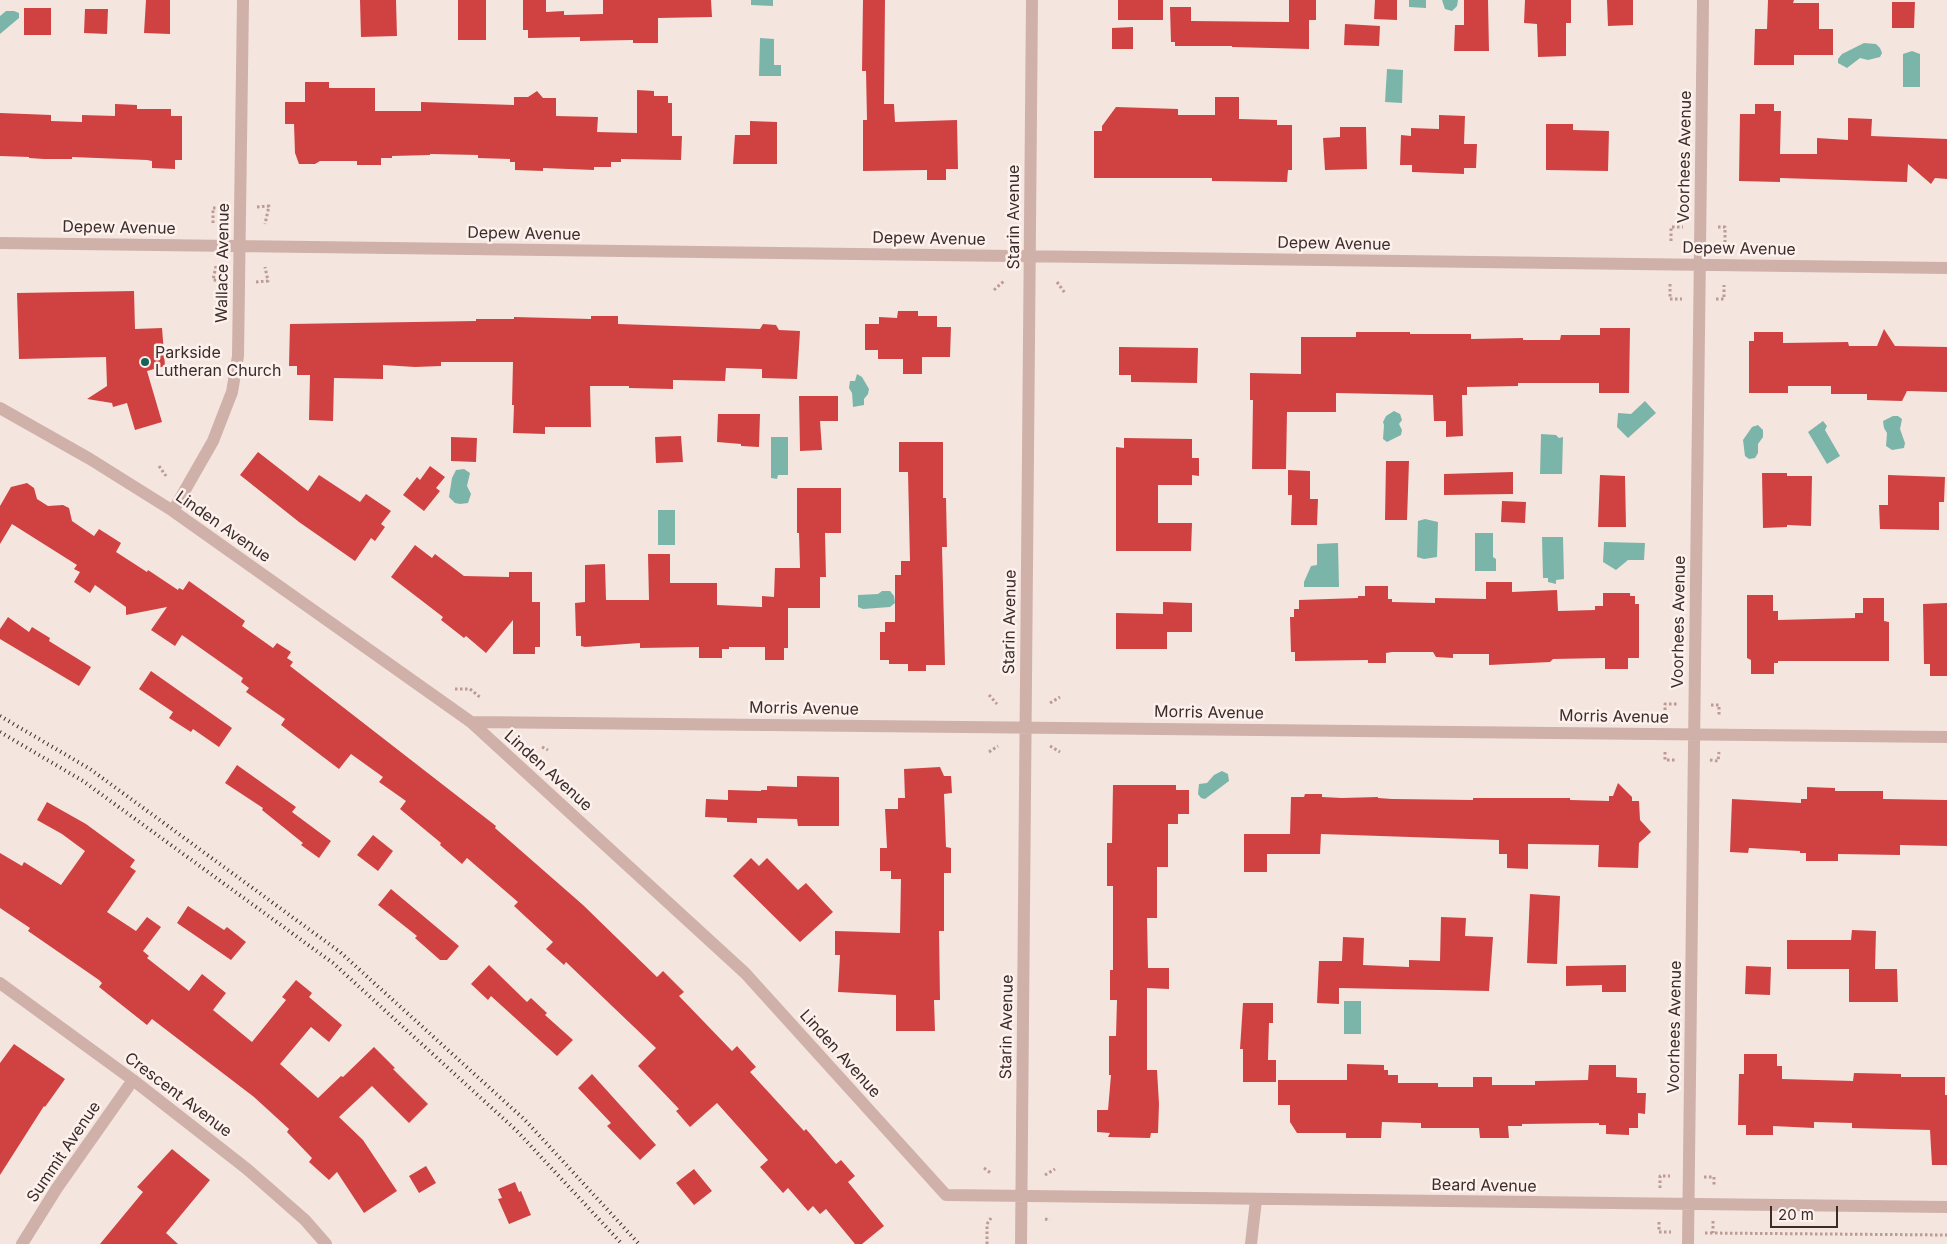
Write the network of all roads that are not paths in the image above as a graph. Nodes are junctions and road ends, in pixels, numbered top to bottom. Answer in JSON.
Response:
{"nodes":[{"id":1,"x":243,"y":0,"type":"edge"},
{"id":2,"x":1032,"y":0,"type":"edge"},
{"id":3,"x":1703,"y":0,"type":"edge"},
{"id":4,"x":0,"y":243,"type":"edge"},
{"id":5,"x":240,"y":246,"type":"junction"},
{"id":6,"x":1030,"y":256,"type":"junction"},
{"id":7,"x":1700,"y":264,"type":"junction"},
{"id":8,"x":1947,"y":268,"type":"edge"},
{"id":9,"x":0,"y":408,"type":"edge"},
{"id":10,"x":173,"y":511,"type":"junction"},
{"id":11,"x":471,"y":722,"type":"junction"},
{"id":12,"x":1026,"y":728,"type":"junction"},
{"id":13,"x":1694,"y":734,"type":"junction"},
{"id":14,"x":1947,"y":737,"type":"edge"},
{"id":15,"x":0,"y":983,"type":"edge"},
{"id":16,"x":133,"y":1080,"type":"junction"},
{"id":17,"x":1021,"y":1197,"type":"junction"},
{"id":18,"x":1256,"y":1200,"type":"junction"},
{"id":19,"x":1689,"y":1204,"type":"junction"},
{"id":20,"x":1947,"y":1207,"type":"edge"},
{"id":21,"x":22,"y":1244,"type":"edge"},
{"id":22,"x":326,"y":1244,"type":"edge"},
{"id":23,"x":1021,"y":1244,"type":"edge"},
{"id":24,"x":1251,"y":1244,"type":"edge"},
{"id":25,"x":1688,"y":1244,"type":"edge"}],
"edges":[{"from":1,"to":5,"type":"street","name":"Wallace Avenue"},
{"from":2,"to":6,"type":"street","name":"Starin Avenue"},
{"from":3,"to":7,"type":"street","name":"Voorhees Avenue"},
{"from":4,"to":5,"type":"street","name":"Depew Avenue"},
{"from":5,"to":6,"type":"street","name":"Depew Avenue"},
{"from":5,"to":10,"type":"street","name":"Wallace Avenue"},
{"from":6,"to":7,"type":"street","name":"Depew Avenue"},
{"from":6,"to":12,"type":"street","name":"Starin Avenue"},
{"from":7,"to":8,"type":"street","name":"Depew Avenue"},
{"from":7,"to":13,"type":"street","name":"Voorhees Avenue"},
{"from":9,"to":10,"type":"street","name":"Linden Avenue"},
{"from":10,"to":11,"type":"street","name":"Linden Avenue"},
{"from":11,"to":12,"type":"street","name":"Morris Avenue"},
{"from":11,"to":17,"type":"street","name":"Linden Avenue"},
{"from":12,"to":13,"type":"street","name":"Morris Avenue"},
{"from":12,"to":17,"type":"street","name":"Starin Avenue"},
{"from":13,"to":14,"type":"street","name":"Morris Avenue"},
{"from":13,"to":19,"type":"street","name":"Voorhees Avenue"},
{"from":15,"to":16,"type":"street","name":"Crescent Avenue"},
{"from":16,"to":21,"type":"street","name":"Summit Avenue"},
{"from":16,"to":22,"type":"street","name":"Crescent Avenue"},
{"from":17,"to":18,"type":"street","name":"Beard Avenue"},
{"from":17,"to":23,"type":"street","name":"Starin Avenue"},
{"from":18,"to":19,"type":"street","name":"Beard Avenue"},
{"from":18,"to":24,"type":"street"},
{"from":19,"to":20,"type":"street","name":"Beard Avenue"},
{"from":19,"to":25,"type":"street","name":"Voorhees Avenue"}]}
